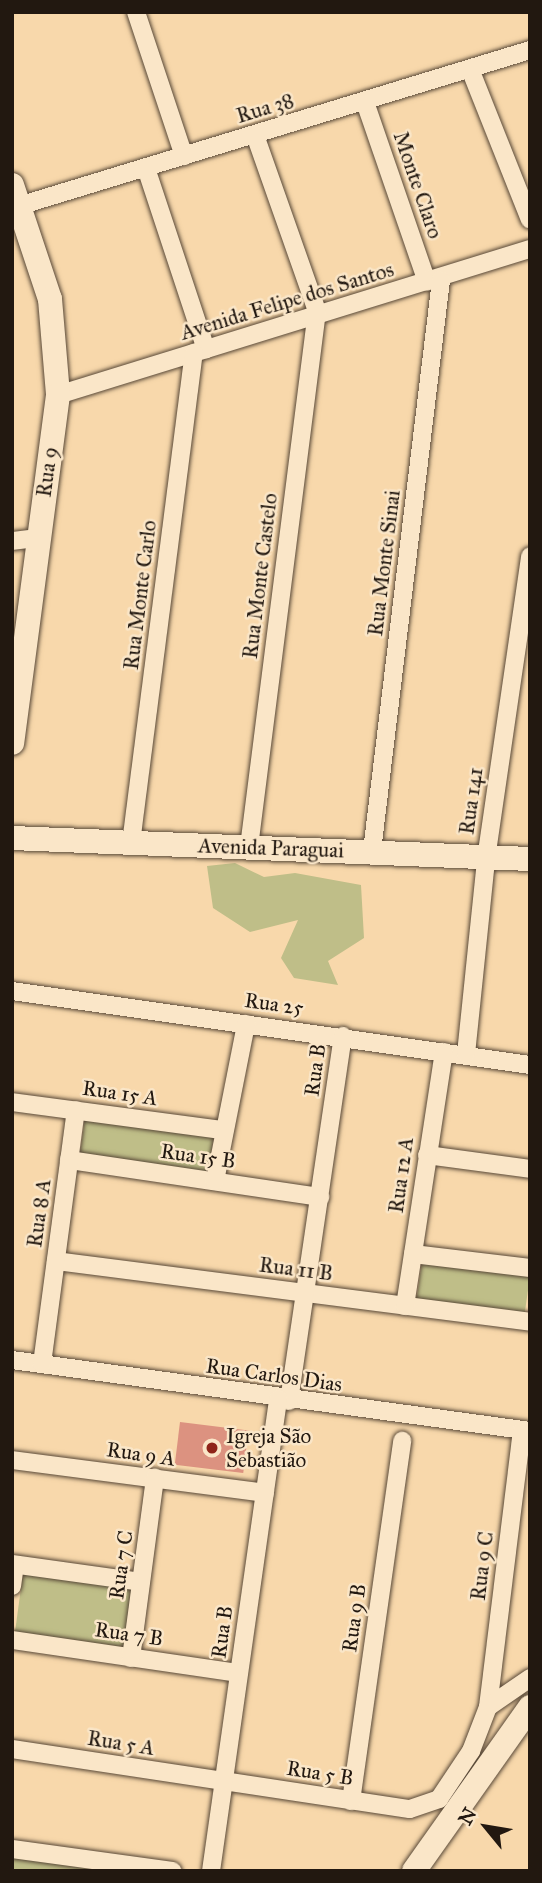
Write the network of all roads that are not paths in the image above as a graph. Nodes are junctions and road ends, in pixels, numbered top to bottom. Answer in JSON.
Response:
{"nodes":[{"id":1,"x":139,"y":13,"type":"edge"},
{"id":2,"x":530,"y":50,"type":"edge"},
{"id":3,"x":470,"y":69,"type":"junction"},
{"id":4,"x":365,"y":102,"type":"junction"},
{"id":5,"x":255,"y":135,"type":"junction"},
{"id":6,"x":184,"y":156,"type":"junction"},
{"id":7,"x":146,"y":168,"type":"junction"},
{"id":8,"x":14,"y":200,"type":"edge"},
{"id":9,"x":530,"y":220,"type":"edge"},
{"id":10,"x":530,"y":249,"type":"edge"},
{"id":11,"x":434,"y":281,"type":"junction"},
{"id":12,"x":317,"y":311,"type":"junction"},
{"id":13,"x":200,"y":351,"type":"junction"},
{"id":14,"x":58,"y":395,"type":"junction"},
{"id":15,"x":37,"y":538,"type":"junction"},
{"id":16,"x":12,"y":541,"type":"edge"},
{"id":17,"x":530,"y":556,"type":"edge"},
{"id":18,"x":12,"y":743,"type":"edge"},
{"id":19,"x":12,"y":838,"type":"edge"},
{"id":20,"x":131,"y":843,"type":"junction"},
{"id":21,"x":248,"y":847,"type":"junction"},
{"id":22,"x":372,"y":851,"type":"junction"},
{"id":23,"x":486,"y":859,"type":"junction"},
{"id":24,"x":530,"y":859,"type":"edge"},
{"id":25,"x":12,"y":991,"type":"edge"},
{"id":26,"x":246,"y":1024,"type":"junction"},
{"id":27,"x":344,"y":1036,"type":"junction"},
{"id":28,"x":444,"y":1052,"type":"junction"},
{"id":29,"x":466,"y":1054,"type":"junction"},
{"id":30,"x":530,"y":1065,"type":"edge"},
{"id":31,"x":12,"y":1101,"type":"edge"},
{"id":32,"x":76,"y":1110,"type":"junction"},
{"id":33,"x":222,"y":1130,"type":"junction"},
{"id":34,"x":427,"y":1155,"type":"junction"},
{"id":35,"x":69,"y":1160,"type":"junction"},
{"id":36,"x":530,"y":1169,"type":"edge"},
{"id":37,"x":215,"y":1181,"type":"junction"},
{"id":38,"x":320,"y":1197,"type":"junction"},
{"id":39,"x":413,"y":1254,"type":"junction"},
{"id":40,"x":56,"y":1261,"type":"junction"},
{"id":41,"x":530,"y":1268,"type":"edge"},
{"id":42,"x":305,"y":1293,"type":"junction"},
{"id":43,"x":405,"y":1306,"type":"junction"},
{"id":44,"x":530,"y":1322,"type":"edge"},
{"id":45,"x":12,"y":1360,"type":"edge"},
{"id":46,"x":42,"y":1364,"type":"junction"},
{"id":47,"x":283,"y":1400,"type":"junction"},
{"id":48,"x":526,"y":1431,"type":"edge"},
{"id":49,"x":402,"y":1441,"type":"dead end"},
{"id":50,"x":12,"y":1460,"type":"edge"},
{"id":51,"x":155,"y":1479,"type":"junction"},
{"id":52,"x":265,"y":1493,"type":"junction"},
{"id":53,"x":14,"y":1564,"type":"edge"},
{"id":54,"x":141,"y":1582,"type":"junction"},
{"id":55,"x":12,"y":1586,"type":"edge"},
{"id":56,"x":12,"y":1640,"type":"edge"},
{"id":57,"x":131,"y":1658,"type":"junction"},
{"id":58,"x":239,"y":1673,"type":"junction"},
{"id":59,"x":530,"y":1678,"type":"edge"},
{"id":60,"x":488,"y":1707,"type":"junction"},
{"id":61,"x":530,"y":1707,"type":"edge"},
{"id":62,"x":12,"y":1749,"type":"edge"},
{"id":63,"x":223,"y":1782,"type":"junction"},
{"id":64,"x":351,"y":1801,"type":"junction"},
{"id":65,"x":410,"y":1810,"type":"joint"},
{"id":66,"x":12,"y":1849,"type":"edge"},
{"id":67,"x":102,"y":1866,"type":"edge"},
{"id":68,"x":173,"y":1871,"type":"edge"},
{"id":69,"x":211,"y":1871,"type":"edge"},
{"id":70,"x":414,"y":1871,"type":"edge"}],
"edges":[{"from":1,"to":6,"type":"street"},
{"from":2,"to":3,"type":"street","name":"Rua 38"},
{"from":3,"to":4,"type":"street","name":"Rua 38"},
{"from":3,"to":9,"type":"street"},
{"from":4,"to":5,"type":"street","name":"Rua 38"},
{"from":4,"to":11,"type":"street","name":"Monte Claro"},
{"from":5,"to":6,"type":"street","name":"Rua 38"},
{"from":5,"to":12,"type":"street"},
{"from":6,"to":7,"type":"street","name":"Rua 38"},
{"from":7,"to":8,"type":"street","name":"Rua 38"},
{"from":7,"to":13,"type":"street","name":"Rua Monte Carlo"},
{"from":8,"to":14,"type":"street","name":"Rua 9"},
{"from":10,"to":11,"type":"street","name":"Avenida Felipe dos Santos"},
{"from":11,"to":12,"type":"street","name":"Avenida Felipe dos Santos"},
{"from":11,"to":22,"type":"street","name":"Rua Monte Sinai"},
{"from":12,"to":13,"type":"street","name":"Avenida Felipe dos Santos"},
{"from":12,"to":21,"type":"street","name":"Rua Monte Castelo"},
{"from":13,"to":14,"type":"street","name":"Avenida Felipe dos Santos"},
{"from":13,"to":20,"type":"street","name":"Rua Monte Carlo"},
{"from":14,"to":15,"type":"street","name":"Rua 9"},
{"from":15,"to":16,"type":"street"},
{"from":15,"to":18,"type":"street","name":"Rua 9"},
{"from":17,"to":23,"type":"street","name":"Rua 141"},
{"from":19,"to":20,"type":"street","name":"Avenida Paraguai"},
{"from":20,"to":21,"type":"street","name":"Avenida Paraguai"},
{"from":21,"to":22,"type":"street","name":"Avenida Paraguai"},
{"from":22,"to":23,"type":"street","name":"Avenida Paraguai"},
{"from":23,"to":24,"type":"street","name":"Avenida Paraguai"},
{"from":23,"to":29,"type":"street","name":"Rua 141"},
{"from":25,"to":26,"type":"street","name":"Rua 25"},
{"from":26,"to":27,"type":"street","name":"Rua 25"},
{"from":26,"to":33,"type":"street"},
{"from":27,"to":28,"type":"street","name":"Rua 25"},
{"from":27,"to":38,"type":"street","name":"Rua B"},
{"from":28,"to":29,"type":"street","name":"Rua 25"},
{"from":28,"to":34,"type":"street","name":"Rua 12 A"},
{"from":29,"to":30,"type":"street","name":"Rua 25"},
{"from":31,"to":32,"type":"street","name":"Rua 15 A"},
{"from":32,"to":33,"type":"street","name":"Rua 15 A"},
{"from":32,"to":35,"type":"street","name":"Rua 8 A"},
{"from":33,"to":37,"type":"street"},
{"from":34,"to":36,"type":"street"},
{"from":34,"to":39,"type":"street","name":"Rua 12 A"},
{"from":35,"to":37,"type":"street","name":"Rua 15 B"},
{"from":35,"to":40,"type":"street","name":"Rua 8 A"},
{"from":37,"to":38,"type":"street","name":"Rua 15 B"},
{"from":38,"to":42,"type":"street","name":"Rua B"},
{"from":39,"to":41,"type":"street"},
{"from":39,"to":43,"type":"street","name":"Rua 12 A"},
{"from":40,"to":42,"type":"street","name":"Rua 11 B"},
{"from":40,"to":46,"type":"street","name":"Rua 8 A"},
{"from":42,"to":43,"type":"street","name":"Rua 11 B"},
{"from":42,"to":47,"type":"street","name":"Rua B"},
{"from":43,"to":44,"type":"street","name":"Rua 11 B"},
{"from":45,"to":46,"type":"street","name":"Rua Carlos Dias"},
{"from":46,"to":47,"type":"street","name":"Rua Carlos Dias"},
{"from":47,"to":48,"type":"street","name":"Rua Carlos Dias"},
{"from":47,"to":52,"type":"street","name":"Rua B"},
{"from":48,"to":60,"type":"street","name":"Rua 9 C"},
{"from":49,"to":64,"type":"street","name":"Rua 9 B"},
{"from":50,"to":51,"type":"street","name":"Rua 9 A"},
{"from":51,"to":52,"type":"street","name":"Rua 9 A"},
{"from":51,"to":54,"type":"street","name":"Rua 7 C"},
{"from":52,"to":58,"type":"street","name":"Rua B"},
{"from":53,"to":54,"type":"street"},
{"from":53,"to":55,"type":"street"},
{"from":54,"to":57,"type":"street","name":"Rua 7 C"},
{"from":56,"to":57,"type":"street","name":"Rua 7 B"},
{"from":57,"to":58,"type":"street","name":"Rua 7 B"},
{"from":58,"to":63,"type":"street","name":"Rua B"},
{"from":59,"to":60,"type":"street"},
{"from":60,"to":65,"type":"street","name":"Rua 9 C"},
{"from":61,"to":70,"type":"street"},
{"from":62,"to":63,"type":"street","name":"Rua 5 A"},
{"from":63,"to":64,"type":"street","name":"Rua 5 B"},
{"from":63,"to":69,"type":"street","name":"Rua B"},
{"from":64,"to":65,"type":"street","name":"Rua 5 B"},
{"from":66,"to":67,"type":"street"},
{"from":67,"to":68,"type":"street"}]}
